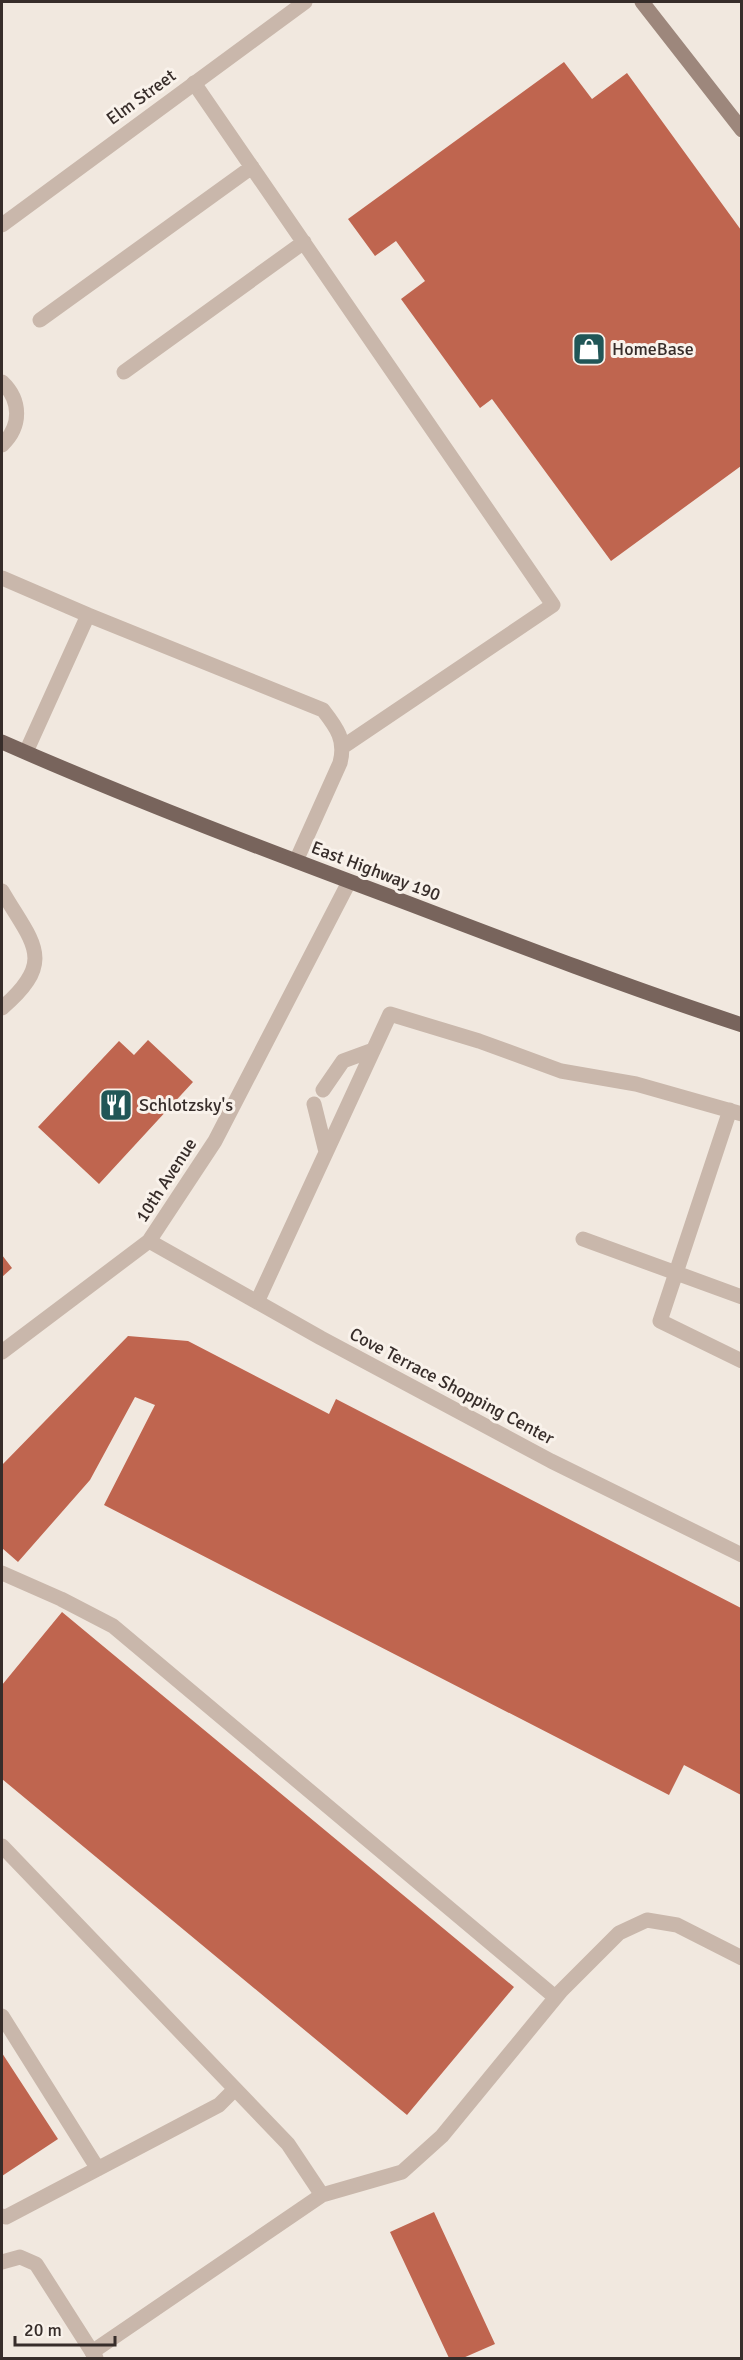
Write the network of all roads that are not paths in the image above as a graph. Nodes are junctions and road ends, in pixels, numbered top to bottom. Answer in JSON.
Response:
{"nodes":[{"id":1,"x":304,"y":2,"type":"edge"},
{"id":2,"x":642,"y":2,"type":"edge"},
{"id":3,"x":194,"y":83,"type":"junction"},
{"id":4,"x":741,"y":130,"type":"edge"},
{"id":5,"x":252,"y":167,"type":"junction"},
{"id":6,"x":2,"y":225,"type":"edge"},
{"id":7,"x":304,"y":242,"type":"junction"},
{"id":8,"x":40,"y":321,"type":"dead end"},
{"id":9,"x":124,"y":372,"type":"dead end"},
{"id":10,"x":2,"y":382,"type":"edge"},
{"id":11,"x":2,"y":445,"type":"edge"},
{"id":12,"x":2,"y":578,"type":"edge"},
{"id":13,"x":88,"y":615,"type":"junction"},
{"id":14,"x":2,"y":741,"type":"edge"},
{"id":15,"x":344,"y":746,"type":"junction"},
{"id":16,"x":26,"y":752,"type":"junction"},
{"id":17,"x":296,"y":861,"type":"junction"},
{"id":18,"x":349,"y":882,"type":"junction"},
{"id":19,"x":2,"y":891,"type":"edge"},
{"id":20,"x":2,"y":1008,"type":"edge"},
{"id":21,"x":741,"y":1025,"type":"edge"},
{"id":22,"x":373,"y":1050,"type":"junction"},
{"id":23,"x":323,"y":1089,"type":"dead end"},
{"id":24,"x":314,"y":1104,"type":"dead end"},
{"id":25,"x":736,"y":1112,"type":"edge"},
{"id":26,"x":326,"y":1152,"type":"junction"},
{"id":27,"x":583,"y":1239,"type":"dead end"},
{"id":28,"x":149,"y":1241,"type":"junction"},
{"id":29,"x":675,"y":1273,"type":"junction"},
{"id":30,"x":741,"y":1297,"type":"edge"},
{"id":31,"x":256,"y":1302,"type":"junction"},
{"id":32,"x":2,"y":1352,"type":"edge"},
{"id":33,"x":741,"y":1361,"type":"edge"},
{"id":34,"x":741,"y":1555,"type":"edge"},
{"id":35,"x":2,"y":1573,"type":"edge"},
{"id":36,"x":2,"y":1846,"type":"edge"},
{"id":37,"x":741,"y":1958,"type":"edge"},
{"id":38,"x":555,"y":1997,"type":"junction"},
{"id":39,"x":2,"y":2016,"type":"edge"},
{"id":40,"x":235,"y":2089,"type":"junction"},
{"id":41,"x":98,"y":2169,"type":"junction"},
{"id":42,"x":322,"y":2195,"type":"junction"},
{"id":43,"x":2,"y":2216,"type":"edge"},
{"id":44,"x":2,"y":2262,"type":"edge"},
{"id":45,"x":94,"y":2355,"type":"edge"}],
"edges":[{"from":1,"to":3,"type":"street","name":"Elm Street"},
{"from":2,"to":4,"type":"street"},
{"from":3,"to":5,"type":"street"},
{"from":3,"to":6,"type":"street","name":"Elm Street"},
{"from":5,"to":7,"type":"street"},
{"from":5,"to":8,"type":"street"},
{"from":7,"to":9,"type":"street"},
{"from":7,"to":15,"type":"street"},
{"from":10,"to":11,"type":"street"},
{"from":12,"to":13,"type":"street"},
{"from":13,"to":15,"type":"street"},
{"from":13,"to":16,"type":"street"},
{"from":14,"to":16,"type":"main road","name":"East Highway 190"},
{"from":15,"to":17,"type":"street"},
{"from":16,"to":17,"type":"main road","name":"East Highway 190"},
{"from":17,"to":18,"type":"main road","name":"East Highway 190"},
{"from":18,"to":21,"type":"main road","name":"East Highway 190"},
{"from":18,"to":28,"type":"street","name":"10th Avenue"},
{"from":19,"to":20,"type":"street"},
{"from":22,"to":23,"type":"street"},
{"from":22,"to":25,"type":"street"},
{"from":22,"to":26,"type":"street"},
{"from":24,"to":26,"type":"street"},
{"from":25,"to":29,"type":"street"},
{"from":26,"to":31,"type":"street"},
{"from":27,"to":29,"type":"street"},
{"from":28,"to":31,"type":"street","name":"Cove Terrace Shopping Center"},
{"from":28,"to":32,"type":"street","name":"10th Avenue"},
{"from":29,"to":30,"type":"street"},
{"from":29,"to":33,"type":"street"},
{"from":31,"to":34,"type":"street","name":"Cove Terrace Shopping Center"},
{"from":35,"to":38,"type":"street"},
{"from":36,"to":40,"type":"street"},
{"from":37,"to":38,"type":"street"},
{"from":38,"to":42,"type":"street"},
{"from":39,"to":41,"type":"street"},
{"from":40,"to":41,"type":"street"},
{"from":40,"to":42,"type":"street"},
{"from":41,"to":43,"type":"street"},
{"from":42,"to":45,"type":"street"},
{"from":44,"to":45,"type":"street"}]}
